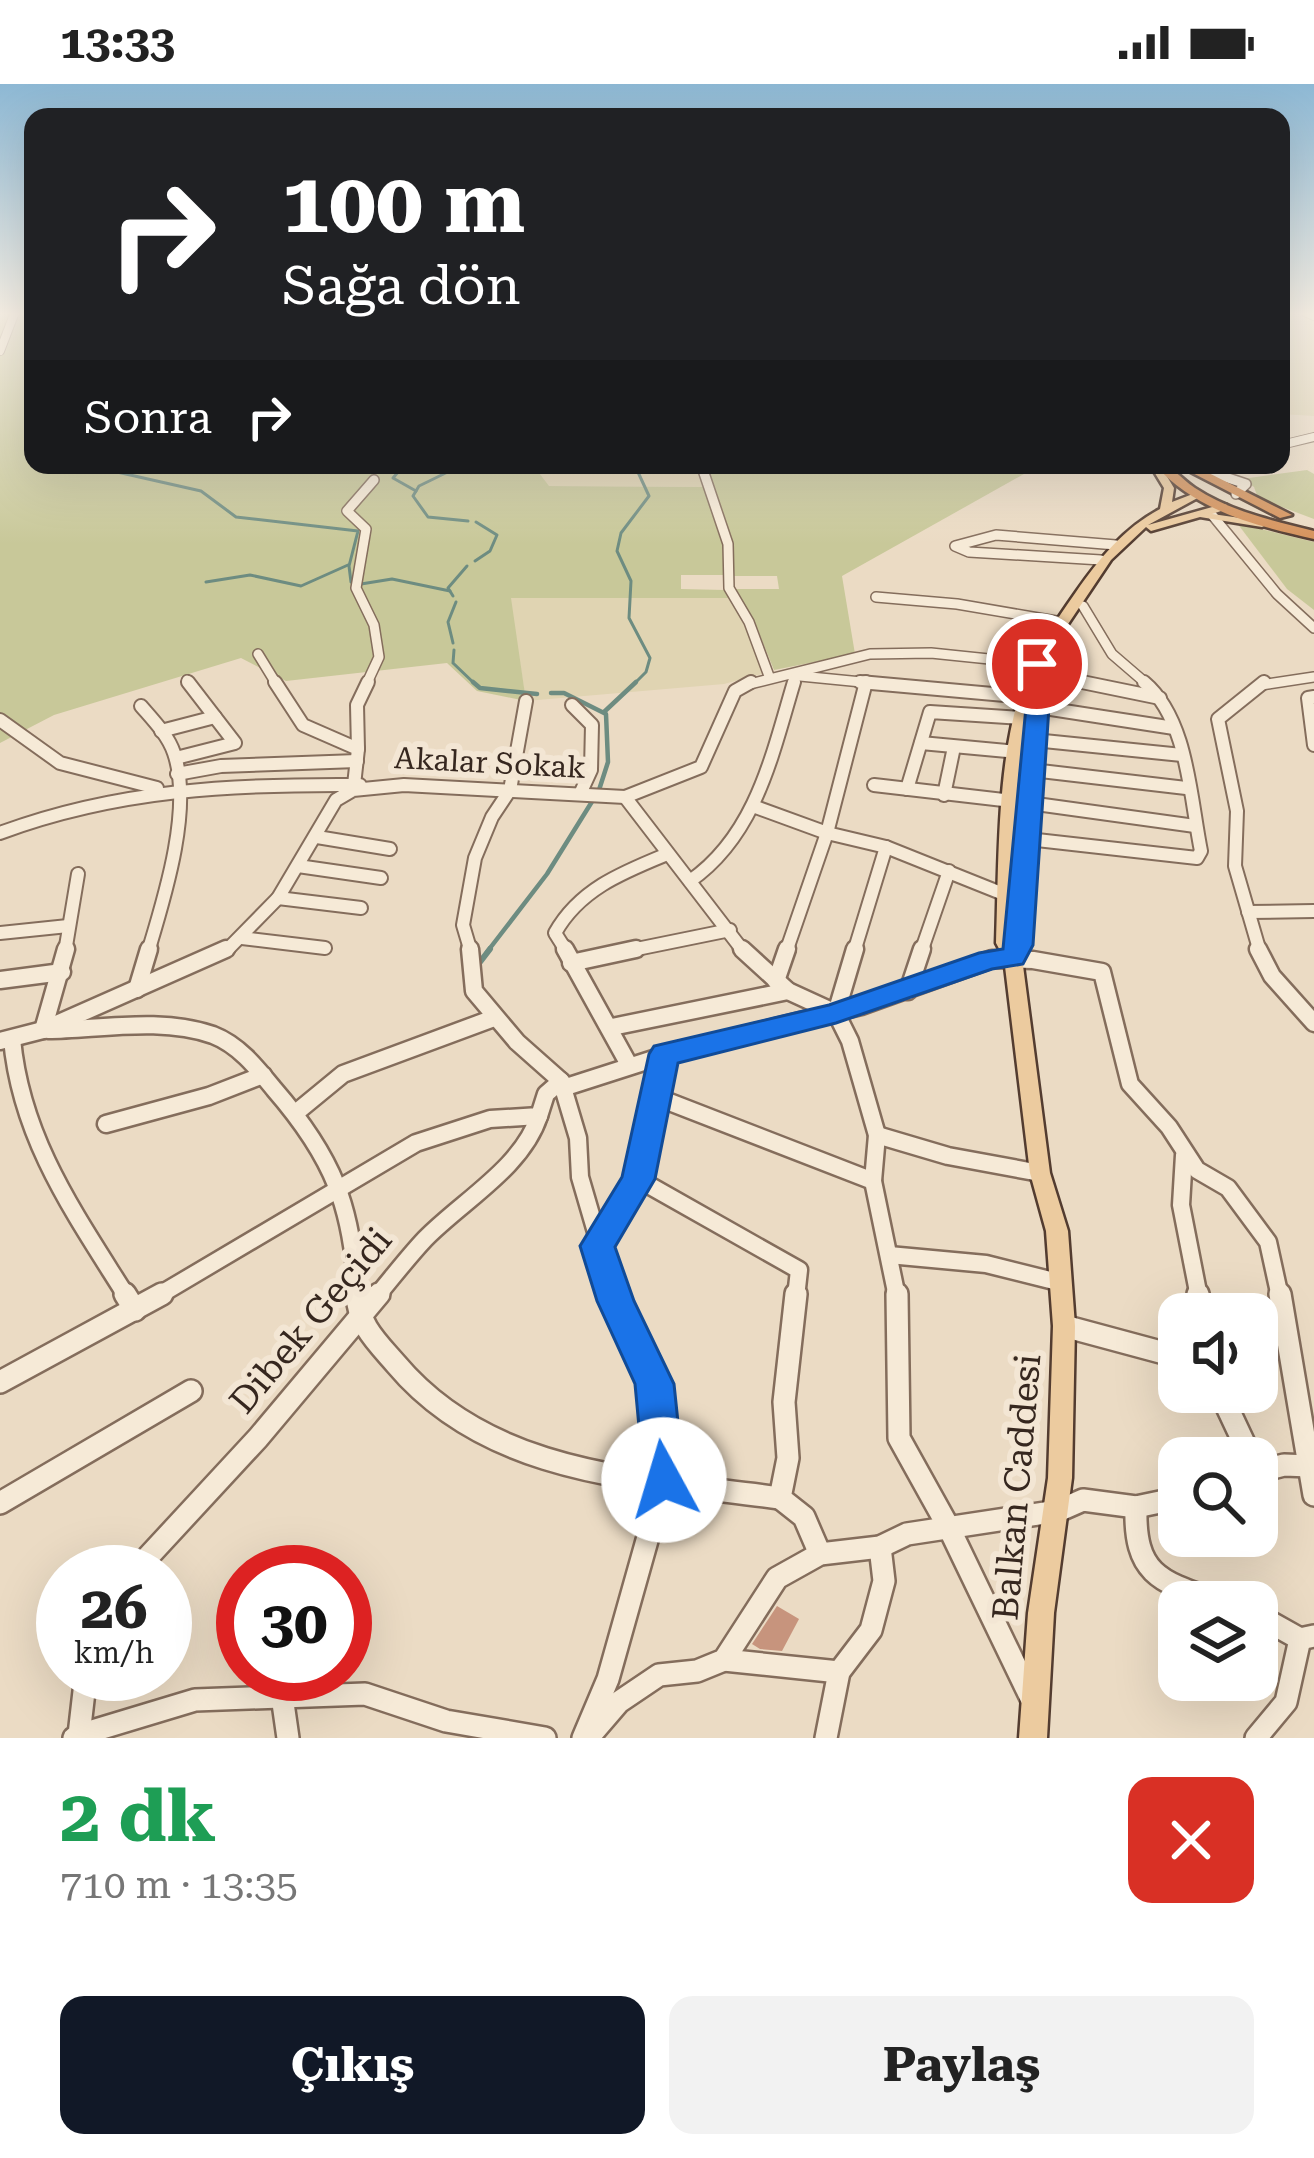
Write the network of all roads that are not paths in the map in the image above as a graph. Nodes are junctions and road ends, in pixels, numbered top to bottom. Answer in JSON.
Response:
{"nodes":[{"id":1,"x":1314,"y":437,"type":"edge"},
{"id":2,"x":1290,"y":438,"type":"edge"},
{"id":3,"x":1298,"y":441,"type":"junction"},
{"id":4,"x":1290,"y":443,"type":"edge"},
{"id":5,"x":704,"y":474,"type":"edge"},
{"id":6,"x":1162,"y":474,"type":"edge"},
{"id":7,"x":1170,"y":474,"type":"edge"},
{"id":8,"x":1199,"y":474,"type":"edge"},
{"id":9,"x":1216,"y":474,"type":"edge"},
{"id":10,"x":374,"y":480,"type":"dead end"},
{"id":11,"x":1236,"y":494,"type":"junction"},
{"id":12,"x":1198,"y":495,"type":"junction"},
{"id":13,"x":1218,"y":511,"type":"junction"},
{"id":14,"x":1170,"y":513,"type":"junction"},
{"id":15,"x":1314,"y":525,"type":"edge"},
{"id":16,"x":1314,"y":535,"type":"edge"},
{"id":17,"x":1116,"y":544,"type":"junction"},
{"id":18,"x":1101,"y":560,"type":"junction"},
{"id":19,"x":876,"y":597,"type":"dead end"},
{"id":20,"x":1083,"y":606,"type":"junction"},
{"id":21,"x":1062,"y":622,"type":"junction"},
{"id":22,"x":1314,"y":628,"type":"edge"},
{"id":23,"x":258,"y":654,"type":"dead end"},
{"id":24,"x":1045,"y":668,"type":"junction"},
{"id":25,"x":774,"y":675,"type":"junction"},
{"id":26,"x":796,"y":675,"type":"junction"},
{"id":27,"x":1314,"y":677,"type":"edge"},
{"id":28,"x":187,"y":680,"type":"dead end"},
{"id":29,"x":866,"y":682,"type":"junction"},
{"id":30,"x":1314,"y":697,"type":"edge"},
{"id":31,"x":1165,"y":699,"type":"junction"},
{"id":32,"x":526,"y":700,"type":"dead end"},
{"id":33,"x":1031,"y":702,"type":"junction"},
{"id":34,"x":572,"y":705,"type":"dead end"},
{"id":35,"x":141,"y":706,"type":"dead end"},
{"id":36,"x":215,"y":717,"type":"junction"},
{"id":37,"x":1022,"y":718,"type":"junction"},
{"id":38,"x":0,"y":720,"type":"edge"},
{"id":39,"x":1174,"y":728,"type":"junction"},
{"id":40,"x":161,"y":731,"type":"junction"},
{"id":41,"x":1034,"y":740,"type":"junction"},
{"id":42,"x":921,"y":742,"type":"junction"},
{"id":43,"x":1314,"y":745,"type":"edge"},
{"id":44,"x":954,"y":747,"type":"junction"},
{"id":45,"x":1018,"y":752,"type":"junction"},
{"id":46,"x":357,"y":755,"type":"junction"},
{"id":47,"x":1182,"y":755,"type":"junction"},
{"id":48,"x":1032,"y":770,"type":"junction"},
{"id":49,"x":174,"y":778,"type":"junction"},
{"id":50,"x":874,"y":785,"type":"dead end"},
{"id":51,"x":354,"y":787,"type":"junction"},
{"id":52,"x":1186,"y":788,"type":"junction"},
{"id":53,"x":510,"y":790,"type":"junction"},
{"id":54,"x":907,"y":790,"type":"junction"},
{"id":55,"x":582,"y":794,"type":"junction"},
{"id":56,"x":944,"y":795,"type":"junction"},
{"id":57,"x":625,"y":796,"type":"junction"},
{"id":58,"x":1020,"y":802,"type":"junction"},
{"id":59,"x":753,"y":806,"type":"junction"},
{"id":60,"x":1195,"y":826,"type":"junction"},
{"id":61,"x":0,"y":833,"type":"edge"},
{"id":62,"x":827,"y":833,"type":"junction"},
{"id":63,"x":316,"y":837,"type":"junction"},
{"id":64,"x":1028,"y":839,"type":"junction"},
{"id":65,"x":886,"y":847,"type":"junction"},
{"id":66,"x":390,"y":849,"type":"dead end"},
{"id":67,"x":664,"y":855,"type":"junction"},
{"id":68,"x":298,"y":866,"type":"junction"},
{"id":69,"x":949,"y":871,"type":"junction"},
{"id":70,"x":78,"y":874,"type":"dead end"},
{"id":71,"x":381,"y":878,"type":"dead end"},
{"id":72,"x":691,"y":881,"type":"junction"},
{"id":73,"x":1006,"y":895,"type":"junction"},
{"id":74,"x":278,"y":898,"type":"junction"},
{"id":75,"x":361,"y":908,"type":"dead end"},
{"id":76,"x":1314,"y":911,"type":"edge"},
{"id":77,"x":1248,"y":912,"type":"junction"},
{"id":78,"x":68,"y":926,"type":"junction"},
{"id":79,"x":730,"y":930,"type":"junction"},
{"id":80,"x":0,"y":933,"type":"edge"},
{"id":81,"x":242,"y":938,"type":"junction"},
{"id":82,"x":325,"y":949,"type":"dead end"},
{"id":83,"x":1012,"y":958,"type":"junction"},
{"id":84,"x":571,"y":963,"type":"junction"},
{"id":85,"x":62,"y":972,"type":"junction"},
{"id":86,"x":0,"y":980,"type":"edge"},
{"id":87,"x":782,"y":986,"type":"junction"},
{"id":88,"x":137,"y":989,"type":"junction"},
{"id":89,"x":908,"y":991,"type":"junction"},
{"id":90,"x":836,"y":1013,"type":"junction"},
{"id":91,"x":494,"y":1018,"type":"junction"},
{"id":92,"x":1314,"y":1023,"type":"edge"},
{"id":93,"x":612,"y":1027,"type":"junction"},
{"id":94,"x":43,"y":1030,"type":"junction"},
{"id":95,"x":6,"y":1040,"type":"edge"},
{"id":96,"x":664,"y":1054,"type":"junction"},
{"id":97,"x":628,"y":1063,"type":"junction"},
{"id":98,"x":263,"y":1075,"type":"junction"},
{"id":99,"x":561,"y":1081,"type":"junction"},
{"id":100,"x":654,"y":1096,"type":"junction"},
{"id":101,"x":298,"y":1111,"type":"junction"},
{"id":102,"x":539,"y":1116,"type":"junction"},
{"id":103,"x":106,"y":1124,"type":"dead end"},
{"id":104,"x":877,"y":1135,"type":"junction"},
{"id":105,"x":1184,"y":1156,"type":"junction"},
{"id":106,"x":1040,"y":1174,"type":"junction"},
{"id":107,"x":638,"y":1179,"type":"junction"},
{"id":108,"x":873,"y":1181,"type":"junction"},
{"id":109,"x":342,"y":1186,"type":"junction"},
{"id":110,"x":598,"y":1246,"type":"junction"},
{"id":111,"x":890,"y":1255,"type":"junction"},
{"id":112,"x":1062,"y":1283,"type":"junction"},
{"id":113,"x":1198,"y":1293,"type":"edge"},
{"id":114,"x":135,"y":1310,"type":"junction"},
{"id":115,"x":358,"y":1319,"type":"junction"},
{"id":116,"x":1064,"y":1326,"type":"junction"},
{"id":117,"x":1158,"y":1351,"type":"edge"},
{"id":118,"x":0,"y":1382,"type":"edge"},
{"id":119,"x":191,"y":1391,"type":"dead end"},
{"id":120,"x":1278,"y":1466,"type":"edge"},
{"id":121,"x":1310,"y":1466,"type":"edge"},
{"id":122,"x":664,"y":1480,"type":"junction"},
{"id":123,"x":1314,"y":1495,"type":"edge"},
{"id":124,"x":780,"y":1498,"type":"junction"},
{"id":125,"x":1158,"y":1502,"type":"edge"},
{"id":126,"x":0,"y":1503,"type":"edge"},
{"id":127,"x":1136,"y":1507,"type":"junction"},
{"id":128,"x":1058,"y":1511,"type":"junction"},
{"id":129,"x":949,"y":1528,"type":"junction"},
{"id":130,"x":159,"y":1545,"type":"edge"},
{"id":131,"x":880,"y":1547,"type":"junction"},
{"id":132,"x":820,"y":1554,"type":"junction"},
{"id":133,"x":1162,"y":1581,"type":"edge"},
{"id":134,"x":1278,"y":1625,"type":"edge"},
{"id":135,"x":1307,"y":1638,"type":"edge"},
{"id":136,"x":724,"y":1660,"type":"junction"},
{"id":137,"x":838,"y":1672,"type":"junction"},
{"id":138,"x":372,"y":1696,"type":"edge"},
{"id":139,"x":216,"y":1699,"type":"edge"},
{"id":140,"x":82,"y":1701,"type":"edge"},
{"id":141,"x":283,"y":1701,"type":"edge"},
{"id":142,"x":1036,"y":1708,"type":"junction"},
{"id":143,"x":490,"y":1735,"type":"edge"},
{"id":144,"x":77,"y":1736,"type":"edge"},
{"id":145,"x":288,"y":1738,"type":"edge"},
{"id":146,"x":544,"y":1738,"type":"edge"},
{"id":147,"x":586,"y":1738,"type":"edge"},
{"id":148,"x":826,"y":1738,"type":"edge"},
{"id":149,"x":1034,"y":1738,"type":"edge"},
{"id":150,"x":1256,"y":1738,"type":"edge"}],
"edges":[{"from":1,"to":3,"type":"street"},
{"from":2,"to":3,"type":"street"},
{"from":3,"to":4,"type":"street"},
{"from":5,"to":25,"type":"street"},
{"from":6,"to":14,"type":"main road"},
{"from":7,"to":12,"type":"highway"},
{"from":8,"to":11,"type":"highway"},
{"from":9,"to":11,"type":"street"},
{"from":10,"to":46,"type":"street"},
{"from":11,"to":12,"type":"highway"},
{"from":11,"to":13,"type":"highway"},
{"from":11,"to":15,"type":"highway"},
{"from":12,"to":13,"type":"highway"},
{"from":12,"to":14,"type":"main road","name":"Balkan Caddesi"},
{"from":13,"to":14,"type":"main road","name":"Balkan Caddesi"},
{"from":13,"to":16,"type":"highway"},
{"from":13,"to":22,"type":"street"},
{"from":14,"to":17,"type":"main road","name":"Balkan Caddesi"},
{"from":14,"to":20,"type":"main road","name":"Balkan Caddesi"},
{"from":17,"to":18,"type":"main road","name":"Balkan Caddesi"},
{"from":17,"to":18,"type":"street"},
{"from":18,"to":21,"type":"main road","name":"Balkan Caddesi"},
{"from":19,"to":21,"type":"street"},
{"from":20,"to":24,"type":"main road","name":"Balkan Caddesi"},
{"from":20,"to":31,"type":"street"},
{"from":21,"to":24,"type":"main road","name":"Balkan Caddesi"},
{"from":23,"to":46,"type":"street"},
{"from":24,"to":25,"type":"street"},
{"from":24,"to":31,"type":"street"},
{"from":24,"to":33,"type":"main road","name":"Balkan Caddesi"},
{"from":25,"to":26,"type":"street"},
{"from":25,"to":57,"type":"street","name":"Akalar Sokak"},
{"from":26,"to":29,"type":"street"},
{"from":26,"to":59,"type":"street"},
{"from":27,"to":77,"type":"street"},
{"from":28,"to":36,"type":"street"},
{"from":29,"to":33,"type":"street"},
{"from":29,"to":62,"type":"street"},
{"from":30,"to":43,"type":"street"},
{"from":31,"to":39,"type":"street"},
{"from":32,"to":53,"type":"street"},
{"from":33,"to":37,"type":"main road","name":"Balkan Caddesi"},
{"from":33,"to":39,"type":"street"},
{"from":33,"to":41,"type":"main road","name":"Balkan Caddesi"},
{"from":34,"to":55,"type":"street"},
{"from":35,"to":40,"type":"street"},
{"from":36,"to":40,"type":"street"},
{"from":36,"to":49,"type":"street"},
{"from":37,"to":42,"type":"street"},
{"from":37,"to":45,"type":"main road","name":"Balkan Caddesi"},
{"from":38,"to":49,"type":"street"},
{"from":39,"to":47,"type":"street"},
{"from":40,"to":49,"type":"street"},
{"from":41,"to":47,"type":"street"},
{"from":41,"to":48,"type":"main road","name":"Balkan Caddesi"},
{"from":42,"to":44,"type":"street"},
{"from":42,"to":54,"type":"street"},
{"from":44,"to":45,"type":"street"},
{"from":44,"to":56,"type":"street"},
{"from":45,"to":58,"type":"main road","name":"Balkan Caddesi"},
{"from":46,"to":49,"type":"street"},
{"from":46,"to":51,"type":"street"},
{"from":47,"to":52,"type":"street"},
{"from":48,"to":52,"type":"street"},
{"from":48,"to":58,"type":"main road","name":"Balkan Caddesi"},
{"from":49,"to":51,"type":"street","name":"Akalar Sokak"},
{"from":49,"to":61,"type":"street"},
{"from":49,"to":88,"type":"street"},
{"from":50,"to":54,"type":"street"},
{"from":51,"to":53,"type":"street","name":"Akalar Sokak"},
{"from":51,"to":63,"type":"street"},
{"from":52,"to":60,"type":"street"},
{"from":53,"to":55,"type":"street","name":"Akalar Sokak"},
{"from":53,"to":91,"type":"street"},
{"from":54,"to":56,"type":"street"},
{"from":55,"to":57,"type":"street","name":"Akalar Sokak"},
{"from":56,"to":58,"type":"street"},
{"from":57,"to":67,"type":"street"},
{"from":58,"to":60,"type":"street"},
{"from":58,"to":64,"type":"main road","name":"Balkan Caddesi"},
{"from":58,"to":73,"type":"main road","name":"Balkan Caddesi"},
{"from":59,"to":62,"type":"street"},
{"from":59,"to":72,"type":"street"},
{"from":60,"to":64,"type":"street"},
{"from":62,"to":65,"type":"street"},
{"from":62,"to":87,"type":"street"},
{"from":63,"to":66,"type":"street"},
{"from":63,"to":68,"type":"street"},
{"from":64,"to":83,"type":"main road","name":"Balkan Caddesi"},
{"from":65,"to":69,"type":"street"},
{"from":65,"to":90,"type":"street"},
{"from":67,"to":72,"type":"street"},
{"from":67,"to":84,"type":"street"},
{"from":68,"to":71,"type":"street"},
{"from":68,"to":74,"type":"street"},
{"from":69,"to":73,"type":"street"},
{"from":69,"to":89,"type":"street"},
{"from":70,"to":78,"type":"street"},
{"from":72,"to":79,"type":"street"},
{"from":73,"to":83,"type":"main road","name":"Balkan Caddesi"},
{"from":74,"to":75,"type":"street"},
{"from":74,"to":81,"type":"street"},
{"from":76,"to":77,"type":"street"},
{"from":77,"to":92,"type":"street"},
{"from":78,"to":80,"type":"street"},
{"from":78,"to":85,"type":"street"},
{"from":79,"to":84,"type":"street"},
{"from":79,"to":87,"type":"street"},
{"from":81,"to":82,"type":"street"},
{"from":81,"to":88,"type":"street"},
{"from":83,"to":89,"type":"street"},
{"from":83,"to":105,"type":"street"},
{"from":83,"to":106,"type":"main road","name":"Balkan Caddesi"},
{"from":84,"to":93,"type":"street"},
{"from":85,"to":86,"type":"street"},
{"from":85,"to":94,"type":"street"},
{"from":87,"to":90,"type":"street"},
{"from":87,"to":93,"type":"street"},
{"from":88,"to":94,"type":"street"},
{"from":89,"to":90,"type":"street"},
{"from":90,"to":96,"type":"street"},
{"from":90,"to":104,"type":"street"},
{"from":91,"to":99,"type":"street"},
{"from":91,"to":101,"type":"street"},
{"from":93,"to":97,"type":"street"},
{"from":94,"to":95,"type":"street"},
{"from":94,"to":98,"type":"street"},
{"from":95,"to":114,"type":"street"},
{"from":96,"to":97,"type":"street"},
{"from":96,"to":100,"type":"street"},
{"from":97,"to":99,"type":"street"},
{"from":98,"to":101,"type":"street"},
{"from":98,"to":103,"type":"street"},
{"from":99,"to":102,"type":"street","name":"Dibek Geçidi"},
{"from":99,"to":110,"type":"street"},
{"from":100,"to":107,"type":"street"},
{"from":100,"to":108,"type":"street"},
{"from":101,"to":109,"type":"street"},
{"from":102,"to":109,"type":"street"},
{"from":102,"to":115,"type":"street","name":"Dibek Geçidi"},
{"from":104,"to":106,"type":"street"},
{"from":104,"to":108,"type":"street"},
{"from":105,"to":113,"type":"street"},
{"from":105,"to":121,"type":"street"},
{"from":106,"to":112,"type":"main road","name":"Balkan Caddesi"},
{"from":107,"to":110,"type":"street"},
{"from":107,"to":124,"type":"street"},
{"from":108,"to":111,"type":"street"},
{"from":109,"to":114,"type":"street"},
{"from":109,"to":115,"type":"street"},
{"from":110,"to":122,"type":"street"},
{"from":111,"to":112,"type":"street"},
{"from":111,"to":129,"type":"street"},
{"from":112,"to":116,"type":"main road","name":"Balkan Caddesi"},
{"from":114,"to":118,"type":"street"},
{"from":115,"to":122,"type":"street"},
{"from":115,"to":130,"type":"street","name":"Dibek Geçidi"},
{"from":116,"to":117,"type":"street"},
{"from":116,"to":128,"type":"main road","name":"Balkan Caddesi"},
{"from":119,"to":126,"type":"street"},
{"from":120,"to":121,"type":"street"},
{"from":121,"to":123,"type":"street"},
{"from":122,"to":124,"type":"street"},
{"from":122,"to":147,"type":"street"},
{"from":124,"to":132,"type":"street"},
{"from":125,"to":127,"type":"street"},
{"from":127,"to":128,"type":"street"},
{"from":127,"to":133,"type":"street"},
{"from":128,"to":129,"type":"street"},
{"from":128,"to":142,"type":"main road","name":"Balkan Caddesi"},
{"from":129,"to":131,"type":"street"},
{"from":129,"to":142,"type":"street"},
{"from":131,"to":132,"type":"street"},
{"from":131,"to":137,"type":"street"},
{"from":132,"to":136,"type":"street"},
{"from":134,"to":135,"type":"street"},
{"from":135,"to":150,"type":"street"},
{"from":136,"to":137,"type":"street"},
{"from":136,"to":147,"type":"street"},
{"from":137,"to":148,"type":"street"},
{"from":138,"to":143,"type":"street"},
{"from":139,"to":144,"type":"street"},
{"from":140,"to":144,"type":"street"},
{"from":141,"to":145,"type":"street"},
{"from":142,"to":149,"type":"main road","name":"Balkan Caddesi"},
{"from":143,"to":146,"type":"street"}]}
